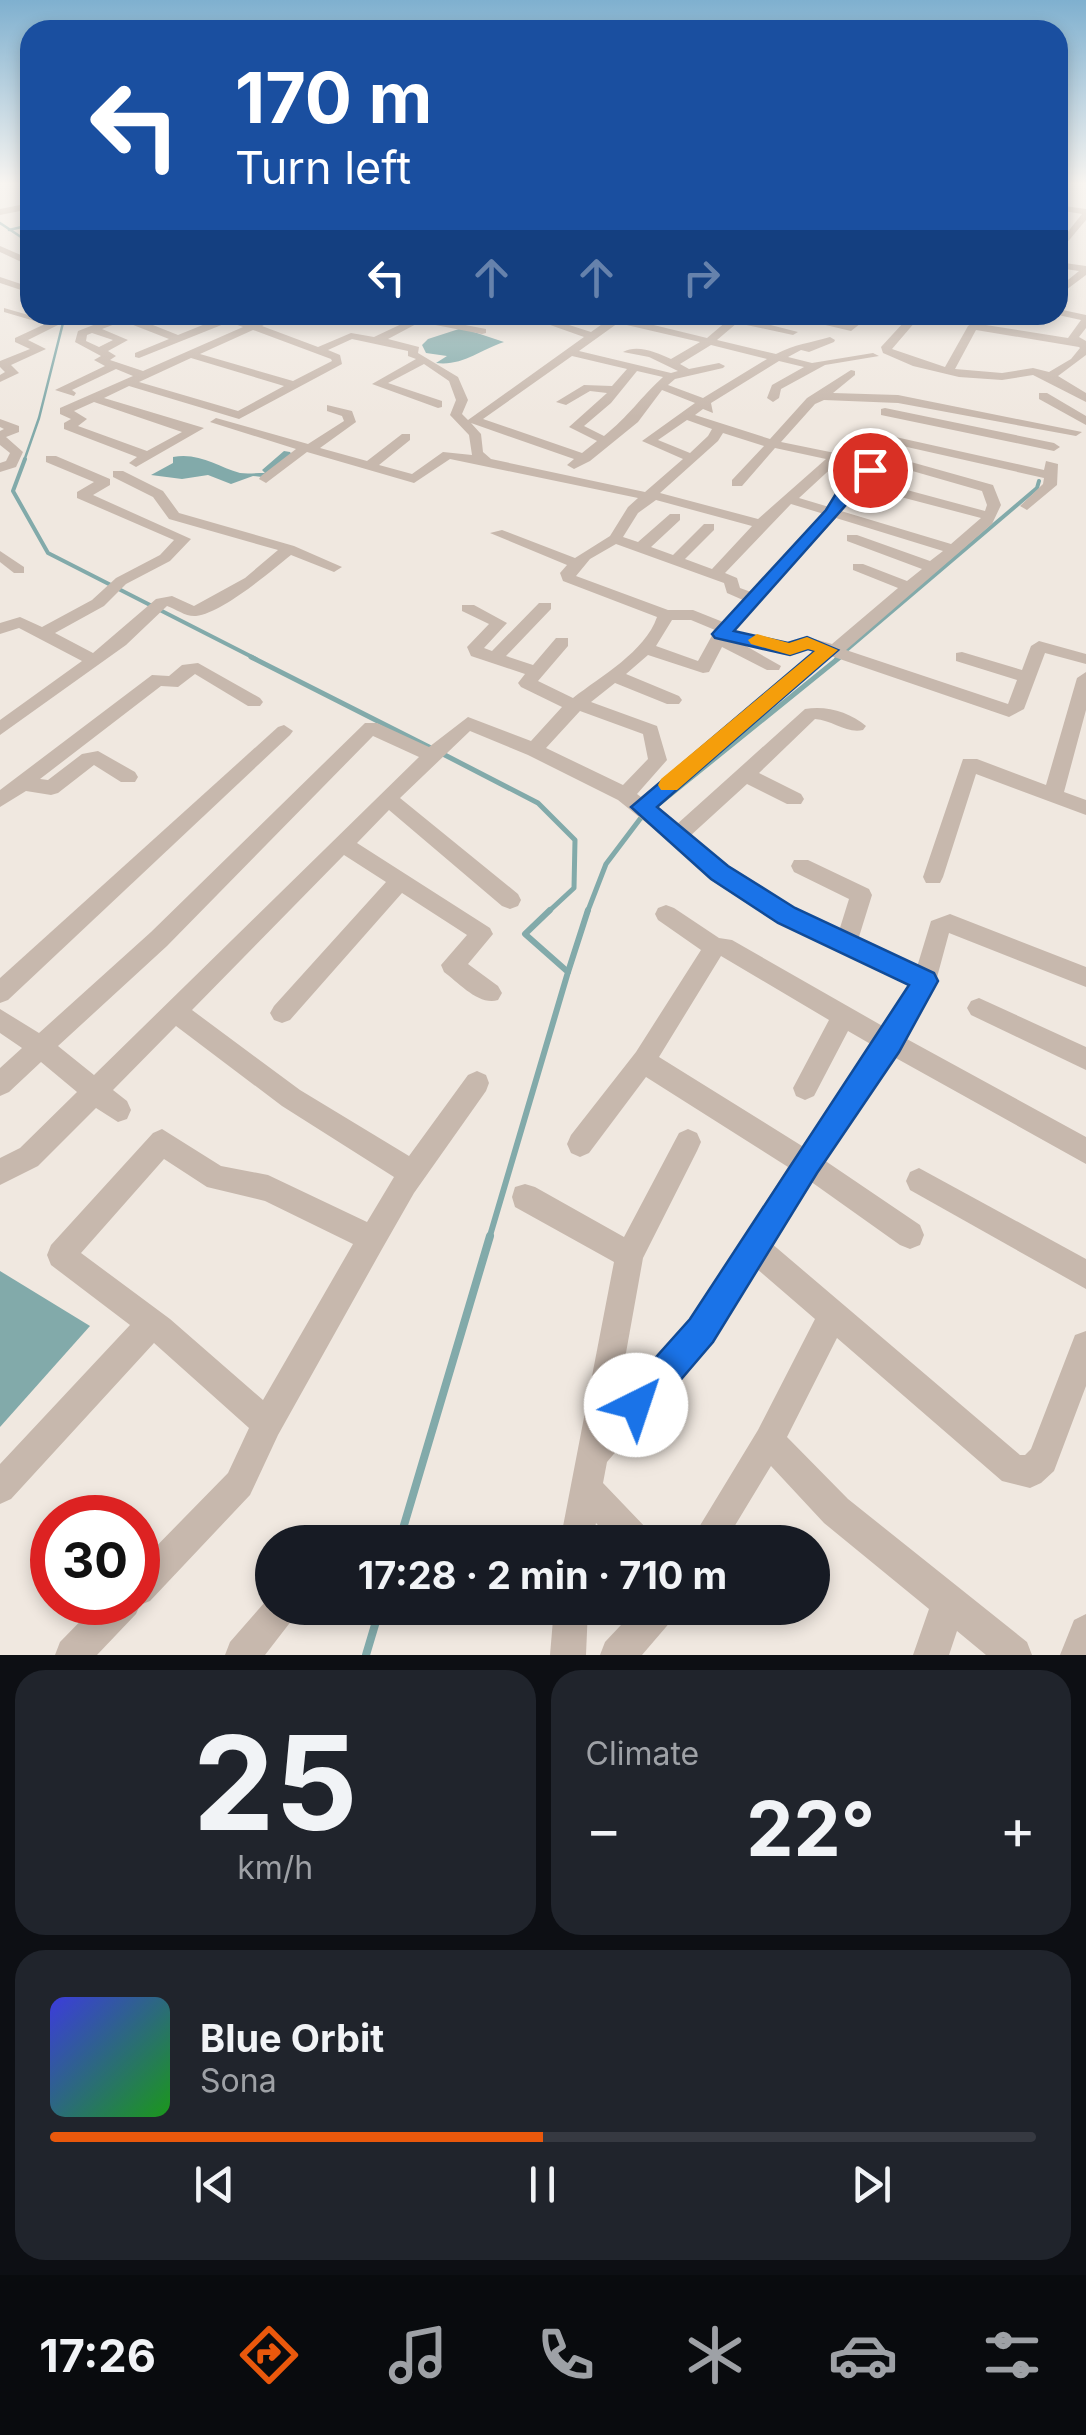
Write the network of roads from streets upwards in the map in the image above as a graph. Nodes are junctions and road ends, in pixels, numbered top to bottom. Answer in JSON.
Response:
{"nodes":[{"id":1,"x":1086,"y":270,"type":"edge"},
{"id":2,"x":1068,"y":280,"type":"edge"},
{"id":3,"x":1076,"y":281,"type":"junction"},
{"id":4,"x":1068,"y":286,"type":"edge"},
{"id":5,"x":1086,"y":319,"type":"edge"},
{"id":6,"x":51,"y":325,"type":"edge"},
{"id":7,"x":101,"y":325,"type":"edge"},
{"id":8,"x":143,"y":325,"type":"edge"},
{"id":9,"x":207,"y":325,"type":"edge"},
{"id":10,"x":407,"y":325,"type":"edge"},
{"id":11,"x":459,"y":325,"type":"edge"},
{"id":12,"x":561,"y":325,"type":"edge"},
{"id":13,"x":608,"y":325,"type":"edge"},
{"id":14,"x":646,"y":325,"type":"edge"},
{"id":15,"x":728,"y":325,"type":"edge"},
{"id":16,"x":767,"y":325,"type":"edge"},
{"id":17,"x":900,"y":325,"type":"edge"},
{"id":18,"x":251,"y":326,"type":"joint"},
{"id":19,"x":564,"y":326,"type":"joint"},
{"id":20,"x":92,"y":329,"type":"junction"},
{"id":21,"x":482,"y":330,"type":"dead end"},
{"id":22,"x":793,"y":332,"type":"dead end"},
{"id":23,"x":594,"y":336,"type":"junction"},
{"id":24,"x":1082,"y":337,"type":"edge"},
{"id":25,"x":178,"y":339,"type":"junction"},
{"id":26,"x":379,"y":340,"type":"junction"},
{"id":27,"x":757,"y":340,"type":"dead end"},
{"id":28,"x":830,"y":340,"type":"dead end"},
{"id":29,"x":707,"y":343,"type":"junction"},
{"id":30,"x":203,"y":347,"type":"junction"},
{"id":31,"x":316,"y":349,"type":"junction"},
{"id":32,"x":793,"y":350,"type":"junction"},
{"id":33,"x":571,"y":352,"type":"junction"},
{"id":34,"x":629,"y":352,"type":"dead end"},
{"id":35,"x":189,"y":354,"type":"junction"},
{"id":36,"x":139,"y":355,"type":"dead end"},
{"id":37,"x":99,"y":356,"type":"junction"},
{"id":38,"x":873,"y":356,"type":"dead end"},
{"id":39,"x":425,"y":359,"type":"junction"},
{"id":40,"x":774,"y":359,"type":"junction"},
{"id":41,"x":116,"y":365,"type":"junction"},
{"id":42,"x":719,"y":366,"type":"dead end"},
{"id":43,"x":812,"y":366,"type":"junction"},
{"id":44,"x":634,"y":367,"type":"junction"},
{"id":45,"x":680,"y":367,"type":"junction"},
{"id":46,"x":950,"y":370,"type":"junction"},
{"id":47,"x":74,"y":372,"type":"dead end"},
{"id":48,"x":145,"y":374,"type":"junction"},
{"id":49,"x":851,"y":374,"type":"dead end"},
{"id":50,"x":1050,"y":376,"type":"junction"},
{"id":51,"x":0,"y":379,"type":"edge"},
{"id":52,"x":666,"y":381,"type":"junction"},
{"id":53,"x":864,"y":381,"type":"dead end"},
{"id":54,"x":127,"y":382,"type":"junction"},
{"id":55,"x":296,"y":386,"type":"junction"},
{"id":56,"x":614,"y":390,"type":"junction"},
{"id":57,"x":70,"y":393,"type":"dead end"},
{"id":58,"x":154,"y":393,"type":"junction"},
{"id":59,"x":899,"y":393,"type":"junction"},
{"id":60,"x":822,"y":396,"type":"junction"},
{"id":61,"x":856,"y":396,"type":"junction"},
{"id":62,"x":1044,"y":396,"type":"dead end"},
{"id":63,"x":93,"y":398,"type":"junction"},
{"id":64,"x":773,"y":398,"type":"dead end"},
{"id":65,"x":1086,"y":398,"type":"edge"},
{"id":66,"x":562,"y":402,"type":"dead end"},
{"id":67,"x":706,"y":403,"type":"junction"},
{"id":68,"x":438,"y":404,"type":"dead end"},
{"id":69,"x":331,"y":408,"type":"dead end"},
{"id":70,"x":223,"y":412,"type":"junction"},
{"id":71,"x":886,"y":412,"type":"junction"},
{"id":72,"x":684,"y":415,"type":"junction"},
{"id":73,"x":634,"y":418,"type":"junction"},
{"id":74,"x":210,"y":421,"type":"junction"},
{"id":75,"x":0,"y":423,"type":"edge"},
{"id":76,"x":575,"y":427,"type":"junction"},
{"id":77,"x":1083,"y":427,"type":"edge"},
{"id":78,"x":664,"y":429,"type":"junction"},
{"id":79,"x":725,"y":429,"type":"junction"},
{"id":80,"x":192,"y":431,"type":"junction"},
{"id":81,"x":868,"y":435,"type":"junction"},
{"id":82,"x":0,"y":437,"type":"edge"},
{"id":83,"x":406,"y":438,"type":"dead end"},
{"id":84,"x":604,"y":440,"type":"junction"},
{"id":85,"x":776,"y":444,"type":"junction"},
{"id":86,"x":902,"y":444,"type":"junction"},
{"id":87,"x":547,"y":446,"type":"junction"},
{"id":88,"x":1054,"y":447,"type":"junction"},
{"id":89,"x":307,"y":448,"type":"junction"},
{"id":90,"x":146,"y":456,"type":"junction"},
{"id":91,"x":838,"y":457,"type":"junction"},
{"id":92,"x":585,"y":458,"type":"junction"},
{"id":93,"x":692,"y":458,"type":"junction"},
{"id":94,"x":51,"y":459,"type":"dead end"},
{"id":95,"x":487,"y":462,"type":"junction"},
{"id":96,"x":876,"y":465,"type":"junction"},
{"id":97,"x":370,"y":466,"type":"junction"},
{"id":98,"x":2,"y":475,"type":"edge"},
{"id":99,"x":1049,"y":475,"type":"junction"},
{"id":100,"x":556,"y":477,"type":"junction"},
{"id":101,"x":112,"y":478,"type":"junction"},
{"id":102,"x":266,"y":479,"type":"dead end"},
{"id":103,"x":737,"y":483,"type":"dead end"},
{"id":104,"x":902,"y":492,"type":"junction"},
{"id":105,"x":652,"y":496,"type":"junction"},
{"id":106,"x":788,"y":499,"type":"junction"},
{"id":107,"x":1027,"y":506,"type":"dead end"},
{"id":108,"x":833,"y":512,"type":"junction"},
{"id":109,"x":675,"y":516,"type":"dead end"},
{"id":110,"x":989,"y":516,"type":"junction"},
{"id":111,"x":951,"y":520,"type":"dead end"},
{"id":112,"x":761,"y":524,"type":"junction"},
{"id":113,"x":710,"y":526,"type":"dead end"},
{"id":114,"x":497,"y":533,"type":"dead end"},
{"id":115,"x":852,"y":538,"type":"dead end"},
{"id":116,"x":615,"y":539,"type":"junction"},
{"id":117,"x":640,"y":548,"type":"junction"},
{"id":118,"x":289,"y":549,"type":"junction"},
{"id":119,"x":955,"y":550,"type":"junction"},
{"id":120,"x":0,"y":555,"type":"edge"},
{"id":121,"x":676,"y":560,"type":"junction"},
{"id":122,"x":577,"y":564,"type":"junction"},
{"id":123,"x":334,"y":566,"type":"dead end"},
{"id":124,"x":858,"y":567,"type":"dead end"},
{"id":125,"x":934,"y":568,"type":"junction"},
{"id":126,"x":19,"y":570,"type":"dead end"},
{"id":127,"x":716,"y":574,"type":"junction"},
{"id":128,"x":911,"y":588,"type":"junction"},
{"id":129,"x":753,"y":598,"type":"junction"},
{"id":130,"x":545,"y":606,"type":"dead end"},
{"id":131,"x":468,"y":608,"type":"dead end"},
{"id":132,"x":666,"y":615,"type":"junction"},
{"id":133,"x":499,"y":623,"type":"junction"},
{"id":134,"x":0,"y":628,"type":"edge"},
{"id":135,"x":519,"y":632,"type":"junction"},
{"id":136,"x":44,"y":634,"type":"junction"},
{"id":137,"x":723,"y":634,"type":"junction"},
{"id":138,"x":562,"y":642,"type":"dead end"},
{"id":139,"x":645,"y":648,"type":"junction"},
{"id":140,"x":838,"y":652,"type":"junction"},
{"id":141,"x":962,"y":657,"type":"dead end"},
{"id":142,"x":494,"y":658,"type":"junction"},
{"id":143,"x":1086,"y":659,"type":"edge"},
{"id":144,"x":93,"y":660,"type":"junction"},
{"id":145,"x":773,"y":666,"type":"dead end"},
{"id":146,"x":535,"y":672,"type":"junction"},
{"id":147,"x":612,"y":675,"type":"junction"},
{"id":148,"x":1027,"y":677,"type":"junction"},
{"id":149,"x":1086,"y":678,"type":"edge"},
{"id":150,"x":673,"y":700,"type":"dead end"},
{"id":151,"x":254,"y":702,"type":"dead end"},
{"id":152,"x":576,"y":705,"type":"junction"},
{"id":153,"x":856,"y":726,"type":"dead end"},
{"id":154,"x":0,"y":729,"type":"edge"},
{"id":155,"x":284,"y":731,"type":"dead end"},
{"id":156,"x":536,"y":750,"type":"junction"},
{"id":157,"x":435,"y":752,"type":"junction"},
{"id":158,"x":743,"y":776,"type":"junction"},
{"id":159,"x":128,"y":777,"type":"dead end"},
{"id":160,"x":22,"y":783,"type":"junction"},
{"id":161,"x":624,"y":794,"type":"junction"},
{"id":162,"x":1053,"y":796,"type":"junction"},
{"id":163,"x":387,"y":798,"type":"junction"},
{"id":164,"x":0,"y":800,"type":"edge"},
{"id":165,"x":794,"y":800,"type":"dead end"},
{"id":166,"x":1086,"y":808,"type":"edge"},
{"id":167,"x":648,"y":810,"type":"junction"},
{"id":168,"x":678,"y":835,"type":"junction"},
{"id":169,"x":343,"y":844,"type":"junction"},
{"id":170,"x":801,"y":866,"type":"dead end"},
{"id":171,"x":933,"y":877,"type":"dead end"},
{"id":172,"x":400,"y":880,"type":"junction"},
{"id":173,"x":510,"y":900,"type":"dead end"},
{"id":174,"x":666,"y":914,"type":"dead end"},
{"id":175,"x":846,"y":944,"type":"junction"},
{"id":176,"x":715,"y":947,"type":"junction"},
{"id":177,"x":1086,"y":978,"type":"edge"},
{"id":178,"x":925,"y":981,"type":"junction"},
{"id":179,"x":0,"y":993,"type":"edge"},
{"id":180,"x":490,"y":993,"type":"dead end"},
{"id":181,"x":979,"y":1008,"type":"dead end"},
{"id":182,"x":177,"y":1013,"type":"junction"},
{"id":183,"x":282,"y":1013,"type":"dead end"},
{"id":184,"x":843,"y":1016,"type":"junction"},
{"id":185,"x":0,"y":1020,"type":"edge"},
{"id":186,"x":890,"y":1043,"type":"junction"},
{"id":187,"x":42,"y":1048,"type":"junction"},
{"id":188,"x":644,"y":1059,"type":"junction"},
{"id":189,"x":1086,"y":1060,"type":"edge"},
{"id":190,"x":477,"y":1083,"type":"dead end"},
{"id":191,"x":0,"y":1084,"type":"edge"},
{"id":192,"x":805,"y":1088,"type":"dead end"},
{"id":193,"x":96,"y":1092,"type":"junction"},
{"id":194,"x":118,"y":1110,"type":"dead end"},
{"id":195,"x":688,"y":1142,"type":"dead end"},
{"id":196,"x":580,"y":1144,"type":"dead end"},
{"id":197,"x":1086,"y":1151,"type":"edge"},
{"id":198,"x":806,"y":1163,"type":"junction"},
{"id":199,"x":0,"y":1172,"type":"edge"},
{"id":200,"x":414,"y":1173,"type":"junction"},
{"id":201,"x":919,"y":1181,"type":"dead end"},
{"id":202,"x":525,"y":1197,"type":"dead end"},
{"id":203,"x":910,"y":1235,"type":"dead end"},
{"id":204,"x":372,"y":1239,"type":"junction"},
{"id":205,"x":754,"y":1247,"type":"junction"},
{"id":206,"x":629,"y":1254,"type":"junction"},
{"id":207,"x":1086,"y":1275,"type":"edge"},
{"id":208,"x":833,"y":1315,"type":"junction"},
{"id":209,"x":152,"y":1323,"type":"junction"},
{"id":210,"x":1086,"y":1346,"type":"edge"},
{"id":211,"x":267,"y":1424,"type":"junction"},
{"id":212,"x":769,"y":1440,"type":"junction"},
{"id":213,"x":589,"y":1472,"type":"junction"},
{"id":214,"x":0,"y":1488,"type":"edge"},
{"id":215,"x":579,"y":1525,"type":"edge"},
{"id":216,"x":625,"y":1525,"type":"edge"},
{"id":217,"x":716,"y":1525,"type":"edge"},
{"id":218,"x":160,"y":1565,"type":"edge"},
{"id":219,"x":949,"y":1602,"type":"junction"},
{"id":220,"x":102,"y":1625,"type":"edge"},
{"id":221,"x":267,"y":1625,"type":"edge"},
{"id":222,"x":570,"y":1625,"type":"edge"},
{"id":223,"x":645,"y":1625,"type":"edge"},
{"id":224,"x":1086,"y":1632,"type":"edge"},
{"id":225,"x":73,"y":1655,"type":"edge"},
{"id":226,"x":244,"y":1655,"type":"edge"},
{"id":227,"x":568,"y":1655,"type":"edge"},
{"id":228,"x":618,"y":1655,"type":"edge"},
{"id":229,"x":931,"y":1655,"type":"edge"},
{"id":230,"x":1014,"y":1655,"type":"edge"},
{"id":231,"x":1078,"y":1655,"type":"edge"}],
"edges":[{"from":1,"to":3,"type":"street"},
{"from":2,"to":3,"type":"street"},
{"from":3,"to":4,"type":"street"},
{"from":5,"to":24,"type":"street"},
{"from":6,"to":51,"type":"street"},
{"from":7,"to":20,"type":"street"},
{"from":8,"to":25,"type":"street"},
{"from":9,"to":25,"type":"street"},
{"from":10,"to":26,"type":"street"},
{"from":11,"to":21,"type":"street"},
{"from":12,"to":19,"type":"street"},
{"from":13,"to":23,"type":"street"},
{"from":14,"to":29,"type":"street"},
{"from":15,"to":29,"type":"street"},
{"from":16,"to":22,"type":"street"},
{"from":17,"to":46,"type":"street"},
{"from":18,"to":30,"type":"street"},
{"from":18,"to":31,"type":"street"},
{"from":19,"to":23,"type":"street"},
{"from":20,"to":37,"type":"street"},
{"from":20,"to":37,"type":"street"},
{"from":23,"to":33,"type":"street"},
{"from":24,"to":46,"type":"street"},
{"from":24,"to":50,"type":"street"},
{"from":25,"to":30,"type":"street"},
{"from":25,"to":36,"type":"street"},
{"from":26,"to":31,"type":"street"},
{"from":26,"to":39,"type":"street"},
{"from":27,"to":32,"type":"street"},
{"from":28,"to":32,"type":"street"},
{"from":29,"to":40,"type":"street"},
{"from":29,"to":45,"type":"street"},
{"from":30,"to":35,"type":"street"},
{"from":31,"to":55,"type":"street"},
{"from":32,"to":40,"type":"street"},
{"from":33,"to":44,"type":"street"},
{"from":33,"to":87,"type":"street"},
{"from":34,"to":45,"type":"street"},
{"from":35,"to":48,"type":"street"},
{"from":35,"to":55,"type":"street"},
{"from":37,"to":41,"type":"street"},
{"from":37,"to":47,"type":"street"},
{"from":38,"to":43,"type":"street"},
{"from":39,"to":68,"type":"street"},
{"from":39,"to":95,"type":"street"},
{"from":40,"to":43,"type":"street"},
{"from":40,"to":67,"type":"street"},
{"from":41,"to":48,"type":"street"},
{"from":41,"to":57,"type":"street"},
{"from":42,"to":45,"type":"street"},
{"from":43,"to":64,"type":"street"},
{"from":44,"to":52,"type":"street"},
{"from":44,"to":56,"type":"street"},
{"from":45,"to":52,"type":"street"},
{"from":46,"to":50,"type":"street"},
{"from":48,"to":54,"type":"street"},
{"from":48,"to":58,"type":"street"},
{"from":49,"to":60,"type":"street"},
{"from":50,"to":65,"type":"street"},
{"from":52,"to":67,"type":"street"},
{"from":52,"to":73,"type":"street"},
{"from":53,"to":61,"type":"street"},
{"from":54,"to":58,"type":"street"},
{"from":54,"to":63,"type":"street"},
{"from":55,"to":70,"type":"street"},
{"from":56,"to":66,"type":"street"},
{"from":56,"to":76,"type":"street"},
{"from":58,"to":70,"type":"street"},
{"from":59,"to":61,"type":"street"},
{"from":59,"to":71,"type":"street"},
{"from":59,"to":77,"type":"street"},
{"from":60,"to":61,"type":"street"},
{"from":60,"to":85,"type":"street"},
{"from":62,"to":77,"type":"street"},
{"from":63,"to":80,"type":"street"},
{"from":63,"to":90,"type":"street"},
{"from":67,"to":72,"type":"street"},
{"from":67,"to":79,"type":"street"},
{"from":69,"to":89,"type":"street"},
{"from":70,"to":74,"type":"street"},
{"from":71,"to":81,"type":"street"},
{"from":71,"to":88,"type":"street"},
{"from":72,"to":78,"type":"street"},
{"from":72,"to":79,"type":"street"},
{"from":73,"to":78,"type":"street"},
{"from":73,"to":84,"type":"street"},
{"from":74,"to":80,"type":"street"},
{"from":74,"to":89,"type":"street"},
{"from":75,"to":82,"type":"street"},
{"from":76,"to":84,"type":"street"},
{"from":76,"to":87,"type":"street"},
{"from":77,"to":88,"type":"street"},
{"from":78,"to":93,"type":"street"},
{"from":79,"to":85,"type":"street"},
{"from":79,"to":93,"type":"street"},
{"from":80,"to":90,"type":"street"},
{"from":81,"to":86,"type":"street"},
{"from":81,"to":91,"type":"street"},
{"from":82,"to":98,"type":"street"},
{"from":83,"to":97,"type":"street"},
{"from":84,"to":92,"type":"street"},
{"from":85,"to":91,"type":"street"},
{"from":85,"to":103,"type":"street"},
{"from":86,"to":96,"type":"street"},
{"from":86,"to":99,"type":"street"},
{"from":87,"to":92,"type":"street"},
{"from":88,"to":99,"type":"street"},
{"from":89,"to":97,"type":"street"},
{"from":89,"to":102,"type":"street"},
{"from":90,"to":101,"type":"street"},
{"from":91,"to":96,"type":"street"},
{"from":91,"to":106,"type":"street"},
{"from":92,"to":100,"type":"street"},
{"from":93,"to":105,"type":"street"},
{"from":94,"to":101,"type":"street"},
{"from":95,"to":97,"type":"street"},
{"from":95,"to":100,"type":"street"},
{"from":96,"to":104,"type":"street"},
{"from":96,"to":108,"type":"street"},
{"from":96,"to":110,"type":"street"},
{"from":99,"to":107,"type":"street"},
{"from":100,"to":105,"type":"street"},
{"from":101,"to":118,"type":"street"},
{"from":101,"to":136,"type":"street"},
{"from":104,"to":110,"type":"street"},
{"from":104,"to":111,"type":"street"},
{"from":105,"to":112,"type":"street"},
{"from":105,"to":116,"type":"street"},
{"from":106,"to":108,"type":"street"},
{"from":106,"to":112,"type":"street"},
{"from":108,"to":119,"type":"street"},
{"from":108,"to":129,"type":"street"},
{"from":109,"to":117,"type":"street"},
{"from":110,"to":119,"type":"street"},
{"from":112,"to":127,"type":"street"},
{"from":113,"to":121,"type":"street"},
{"from":114,"to":122,"type":"street"},
{"from":115,"to":125,"type":"street"},
{"from":116,"to":117,"type":"street"},
{"from":116,"to":122,"type":"street"},
{"from":117,"to":121,"type":"street"},
{"from":118,"to":123,"type":"street"},
{"from":118,"to":144,"type":"street"},
{"from":119,"to":125,"type":"street"},
{"from":120,"to":126,"type":"street"},
{"from":121,"to":127,"type":"street"},
{"from":122,"to":132,"type":"street"},
{"from":124,"to":128,"type":"street"},
{"from":125,"to":128,"type":"street"},
{"from":127,"to":129,"type":"street"},
{"from":128,"to":140,"type":"street"},
{"from":129,"to":137,"type":"street"},
{"from":130,"to":135,"type":"street"},
{"from":131,"to":133,"type":"street"},
{"from":132,"to":137,"type":"street"},
{"from":132,"to":139,"type":"street"},
{"from":133,"to":135,"type":"street"},
{"from":133,"to":142,"type":"street"},
{"from":134,"to":136,"type":"street"},
{"from":135,"to":142,"type":"street"},
{"from":136,"to":144,"type":"street"},
{"from":137,"to":139,"type":"street"},
{"from":137,"to":140,"type":"street"},
{"from":137,"to":145,"type":"street"},
{"from":138,"to":146,"type":"street"},
{"from":139,"to":147,"type":"street"},
{"from":140,"to":148,"type":"street"},
{"from":140,"to":167,"type":"street"},
{"from":141,"to":148,"type":"street"},
{"from":142,"to":146,"type":"street"},
{"from":143,"to":148,"type":"street"},
{"from":144,"to":154,"type":"street"},
{"from":146,"to":152,"type":"street"},
{"from":147,"to":150,"type":"street"},
{"from":147,"to":152,"type":"street"},
{"from":149,"to":162,"type":"street"},
{"from":151,"to":160,"type":"street"},
{"from":152,"to":156,"type":"street"},
{"from":152,"to":161,"type":"street"},
{"from":153,"to":158,"type":"street"},
{"from":155,"to":179,"type":"street"},
{"from":156,"to":157,"type":"street"},
{"from":156,"to":161,"type":"street"},
{"from":157,"to":163,"type":"street"},
{"from":157,"to":187,"type":"street"},
{"from":158,"to":165,"type":"street"},
{"from":158,"to":168,"type":"street"},
{"from":159,"to":160,"type":"street"},
{"from":160,"to":164,"type":"street"},
{"from":161,"to":167,"type":"street"},
{"from":162,"to":166,"type":"street"},
{"from":162,"to":171,"type":"street"},
{"from":163,"to":169,"type":"street"},
{"from":163,"to":173,"type":"street"},
{"from":167,"to":168,"type":"street"},
{"from":168,"to":175,"type":"street"},
{"from":169,"to":172,"type":"street"},
{"from":169,"to":182,"type":"street"},
{"from":170,"to":175,"type":"street"},
{"from":172,"to":180,"type":"street"},
{"from":172,"to":183,"type":"street"},
{"from":174,"to":176,"type":"street"},
{"from":175,"to":178,"type":"street"},
{"from":176,"to":184,"type":"street"},
{"from":176,"to":188,"type":"street"},
{"from":177,"to":178,"type":"street"},
{"from":178,"to":186,"type":"street"},
{"from":181,"to":189,"type":"street"},
{"from":182,"to":193,"type":"street"},
{"from":182,"to":200,"type":"street"},
{"from":184,"to":186,"type":"street"},
{"from":184,"to":192,"type":"street"},
{"from":185,"to":187,"type":"street"},
{"from":186,"to":197,"type":"street"},
{"from":186,"to":198,"type":"street"},
{"from":187,"to":191,"type":"street"},
{"from":187,"to":193,"type":"street"},
{"from":188,"to":196,"type":"street"},
{"from":188,"to":198,"type":"street"},
{"from":190,"to":200,"type":"street"},
{"from":193,"to":194,"type":"street"},
{"from":193,"to":199,"type":"street"},
{"from":195,"to":206,"type":"street"},
{"from":198,"to":203,"type":"street"},
{"from":198,"to":205,"type":"street"},
{"from":200,"to":204,"type":"street"},
{"from":201,"to":207,"type":"street"},
{"from":202,"to":206,"type":"street"},
{"from":204,"to":209,"type":"street"},
{"from":204,"to":211,"type":"street"},
{"from":205,"to":208,"type":"street"},
{"from":205,"to":213,"type":"street"},
{"from":206,"to":213,"type":"street"},
{"from":208,"to":210,"type":"street"},
{"from":208,"to":212,"type":"street"},
{"from":209,"to":211,"type":"street"},
{"from":209,"to":214,"type":"street"},
{"from":211,"to":218,"type":"street"},
{"from":212,"to":217,"type":"street"},
{"from":212,"to":219,"type":"street"},
{"from":213,"to":215,"type":"street"},
{"from":213,"to":216,"type":"street"},
{"from":219,"to":229,"type":"street"},
{"from":219,"to":230,"type":"street"},
{"from":220,"to":225,"type":"street"},
{"from":221,"to":226,"type":"street"},
{"from":222,"to":227,"type":"street"},
{"from":223,"to":228,"type":"street"},
{"from":224,"to":231,"type":"street"}]}
